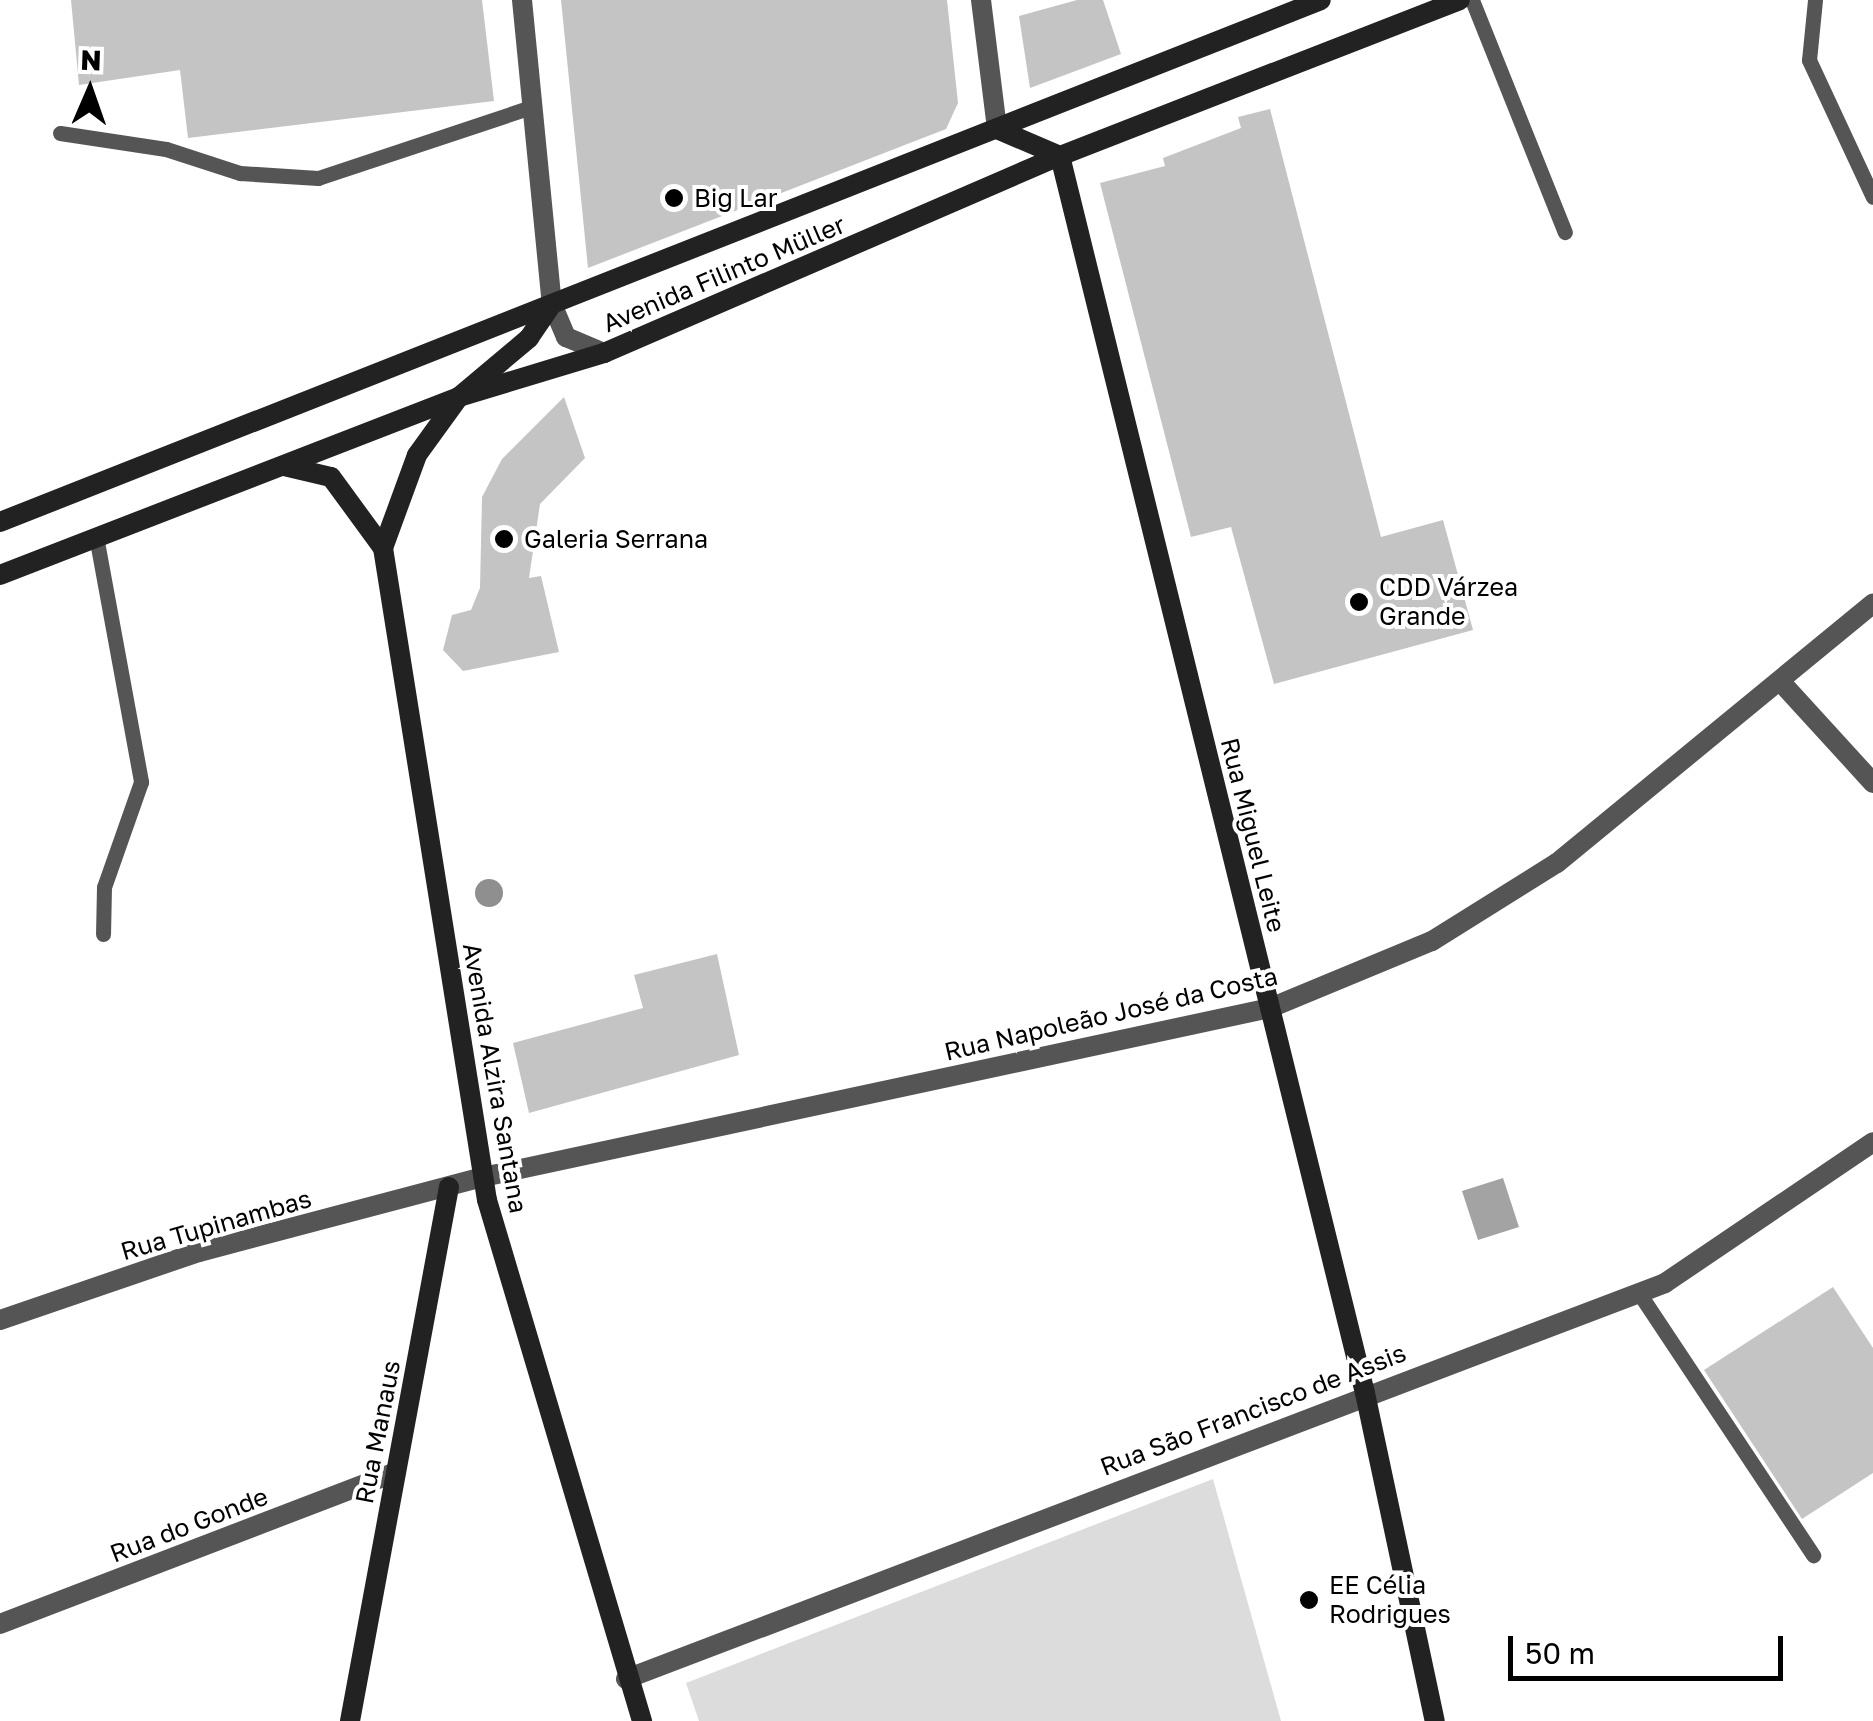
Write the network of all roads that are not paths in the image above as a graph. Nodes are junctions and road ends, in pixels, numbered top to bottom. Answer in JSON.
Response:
{"nodes":[{"id":1,"x":522,"y":0,"type":"edge"},
{"id":2,"x":982,"y":0,"type":"edge"},
{"id":3,"x":1322,"y":0,"type":"edge"},
{"id":4,"x":1460,"y":0,"type":"edge"},
{"id":5,"x":1472,"y":0,"type":"edge"},
{"id":6,"x":1815,"y":0,"type":"edge"},
{"id":7,"x":532,"y":108,"type":"junction"},
{"id":8,"x":997,"y":128,"type":"junction"},
{"id":9,"x":60,"y":133,"type":"dead end"},
{"id":10,"x":1060,"y":156,"type":"junction"},
{"id":11,"x":1873,"y":196,"type":"edge"},
{"id":12,"x":1565,"y":232,"type":"dead end"},
{"id":13,"x":552,"y":304,"type":"junction"},
{"id":14,"x":604,"y":353,"type":"junction"},
{"id":15,"x":459,"y":397,"type":"junction"},
{"id":16,"x":284,"y":466,"type":"junction"},
{"id":17,"x":0,"y":522,"type":"edge"},
{"id":18,"x":96,"y":536,"type":"junction"},
{"id":19,"x":383,"y":548,"type":"junction"},
{"id":20,"x":0,"y":574,"type":"edge"},
{"id":21,"x":1873,"y":603,"type":"edge"},
{"id":22,"x":1780,"y":681,"type":"junction"},
{"id":23,"x":1873,"y":782,"type":"edge"},
{"id":24,"x":103,"y":934,"type":"dead end"},
{"id":25,"x":1270,"y":1008,"type":"junction"},
{"id":26,"x":1873,"y":1142,"type":"edge"},
{"id":27,"x":483,"y":1176,"type":"junction"},
{"id":28,"x":449,"y":1187,"type":"junction"},
{"id":29,"x":1639,"y":1292,"type":"junction"},
{"id":30,"x":0,"y":1320,"type":"edge"},
{"id":31,"x":1365,"y":1393,"type":"junction"},
{"id":32,"x":396,"y":1472,"type":"junction"},
{"id":33,"x":1813,"y":1554,"type":"dead end"},
{"id":34,"x":0,"y":1624,"type":"edge"},
{"id":35,"x":626,"y":1679,"type":"junction"},
{"id":36,"x":350,"y":1721,"type":"edge"},
{"id":37,"x":642,"y":1721,"type":"edge"},
{"id":38,"x":1435,"y":1721,"type":"edge"}],
"edges":[{"from":1,"to":7,"type":"street"},
{"from":2,"to":8,"type":"street"},
{"from":3,"to":8,"type":"main road","name":"Avenida Filinto Müller"},
{"from":4,"to":10,"type":"main road","name":"Avenida Filinto Müller"},
{"from":5,"to":12,"type":"lane"},
{"from":6,"to":11,"type":"lane"},
{"from":7,"to":9,"type":"lane"},
{"from":7,"to":13,"type":"street"},
{"from":8,"to":10,"type":"main road"},
{"from":8,"to":13,"type":"main road","name":"Avenida Filinto Müller"},
{"from":10,"to":14,"type":"main road","name":"Avenida Filinto Müller"},
{"from":10,"to":25,"type":"main road","name":"Rua Miguel Leite"},
{"from":13,"to":14,"type":"street"},
{"from":13,"to":15,"type":"main road","name":"Avenida Alzira Santana"},
{"from":13,"to":17,"type":"main road","name":"Avenida Filinto Müller"},
{"from":14,"to":15,"type":"main road","name":"Avenida Filinto Müller"},
{"from":15,"to":16,"type":"main road","name":"Avenida Filinto Müller"},
{"from":15,"to":19,"type":"main road","name":"Avenida Alzira Santana"},
{"from":16,"to":18,"type":"main road","name":"Avenida Filinto Müller"},
{"from":16,"to":19,"type":"main road","name":"Avenida Alzira Santana"},
{"from":18,"to":20,"type":"main road","name":"Avenida Filinto Müller"},
{"from":18,"to":24,"type":"lane"},
{"from":19,"to":27,"type":"main road","name":"Avenida Alzira Santana"},
{"from":21,"to":22,"type":"street","name":"Rua Napoleão José da Costa"},
{"from":22,"to":23,"type":"street"},
{"from":22,"to":25,"type":"street","name":"Rua Napoleão José da Costa"},
{"from":25,"to":27,"type":"street","name":"Rua Napoleão José da Costa"},
{"from":25,"to":31,"type":"main road","name":"Rua Miguel Leite"},
{"from":26,"to":29,"type":"street","name":"Rua São Francisco de Assis"},
{"from":27,"to":28,"type":"street"},
{"from":27,"to":35,"type":"main road","name":"Avenida Alzira Santana"},
{"from":28,"to":30,"type":"street","name":"Rua Tupinambas"},
{"from":28,"to":32,"type":"main road","name":"Rua Manaus"},
{"from":29,"to":31,"type":"street","name":"Rua São Francisco de Assis"},
{"from":29,"to":33,"type":"lane"},
{"from":31,"to":35,"type":"street","name":"Rua São Francisco de Assis"},
{"from":31,"to":38,"type":"main road","name":"Rua Miguel Leite"},
{"from":32,"to":34,"type":"street","name":"Rua do Gonde"},
{"from":32,"to":36,"type":"main road","name":"Rua Manaus"},
{"from":35,"to":37,"type":"main road","name":"Avenida Alzira Santana"}]}
